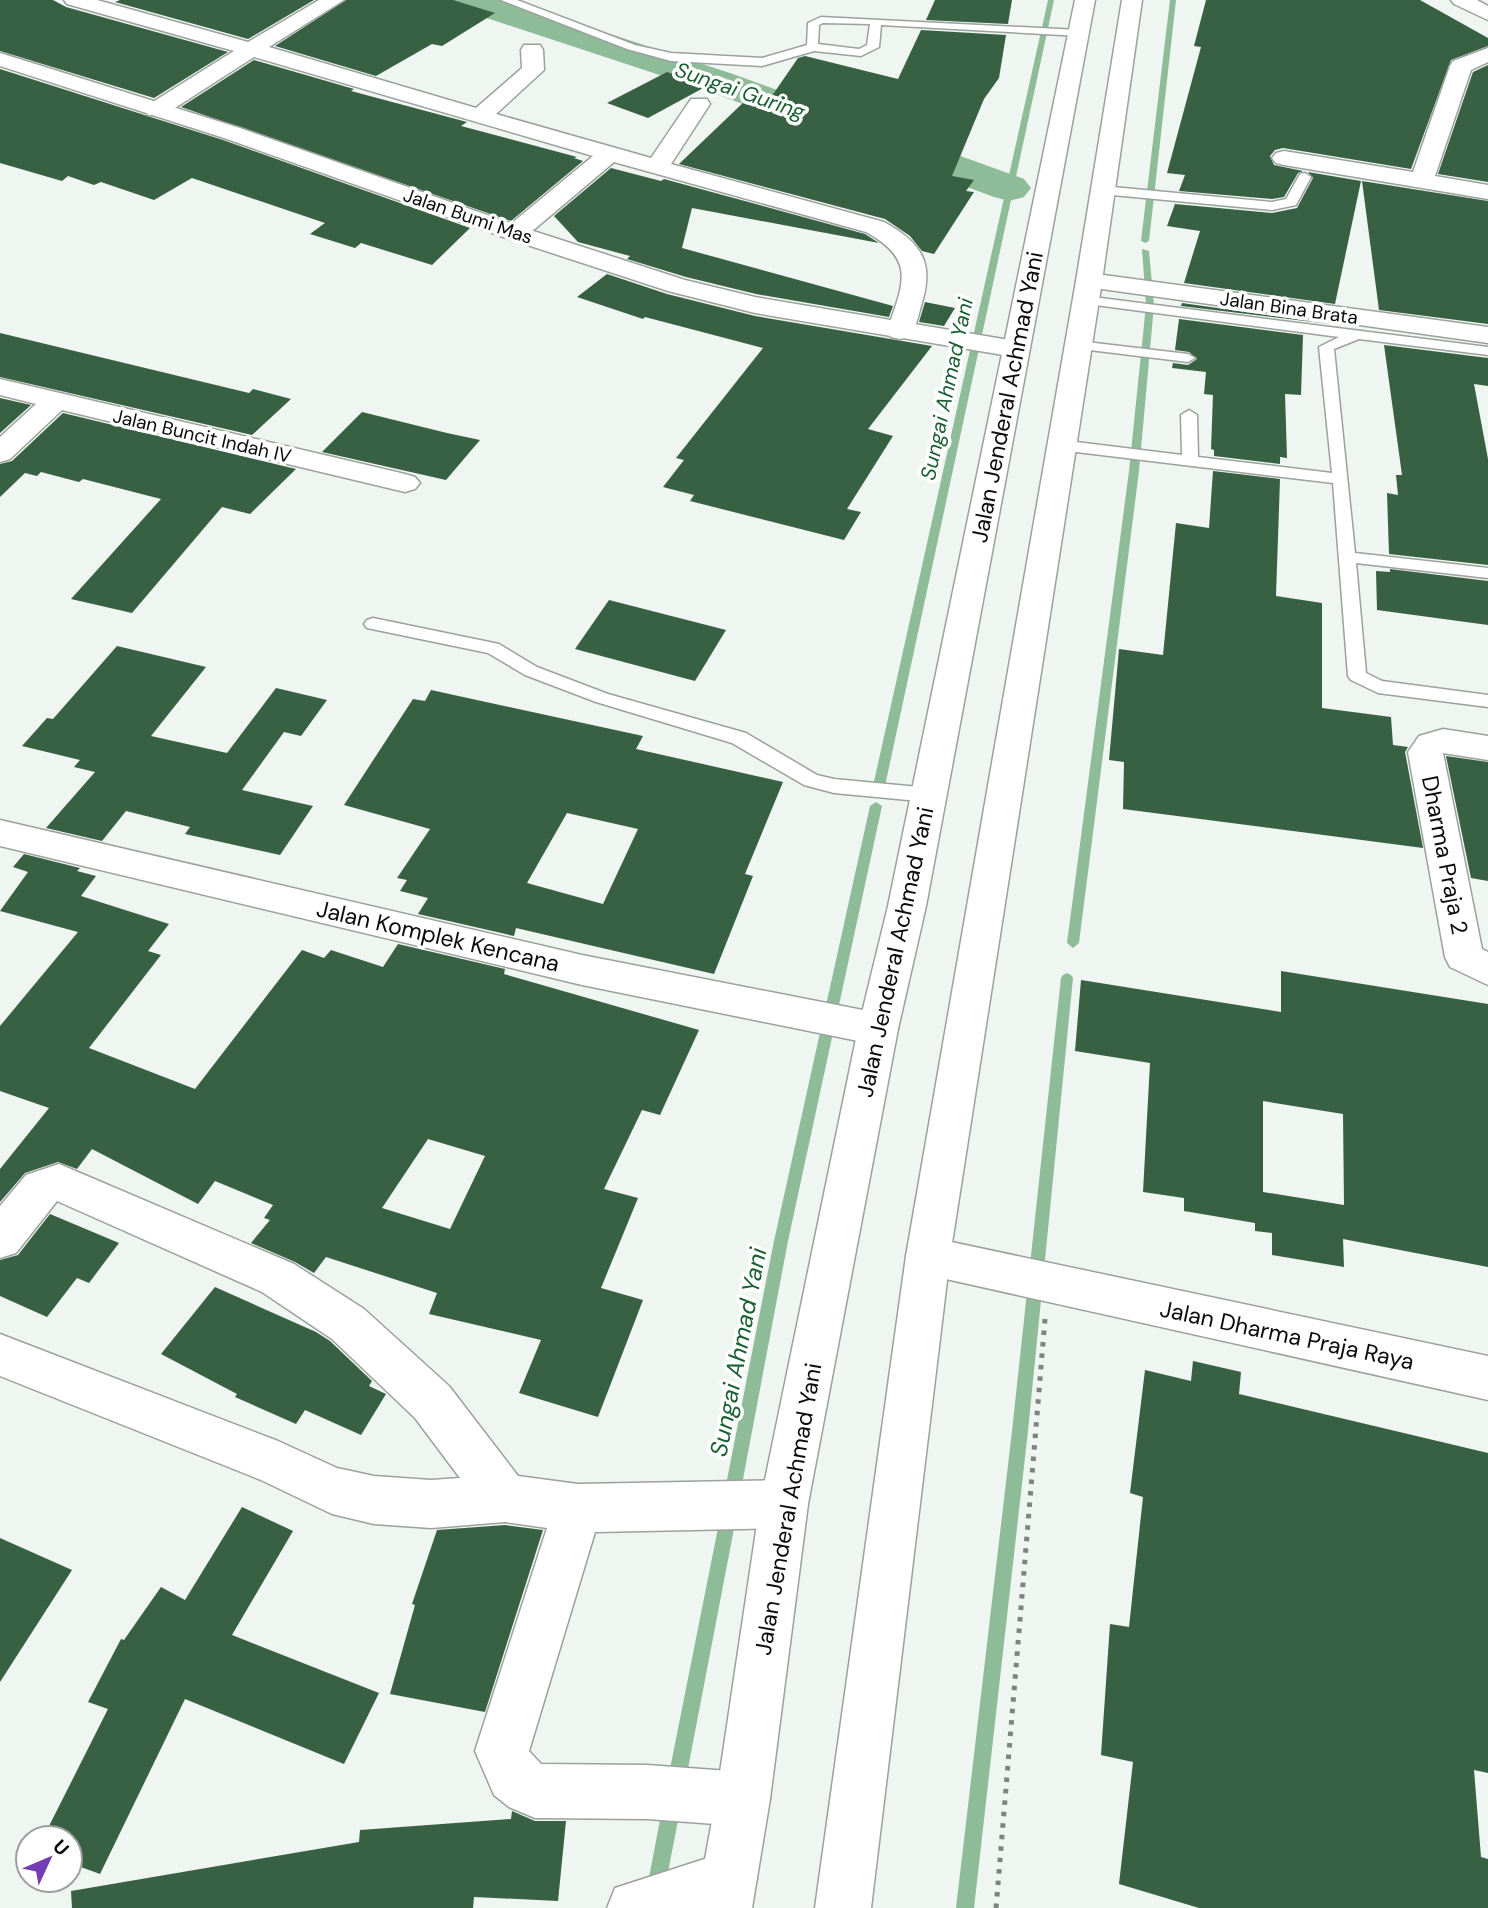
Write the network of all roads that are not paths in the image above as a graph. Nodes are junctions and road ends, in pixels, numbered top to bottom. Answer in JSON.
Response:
{"nodes":[{"id":1,"x":74,"y":0,"type":"edge"},
{"id":2,"x":334,"y":0,"type":"edge"},
{"id":3,"x":507,"y":0,"type":"edge"},
{"id":4,"x":1132,"y":0,"type":"edge"},
{"id":5,"x":1461,"y":0,"type":"edge"},
{"id":6,"x":1488,"y":14,"type":"edge"},
{"id":7,"x":876,"y":21,"type":"junction"},
{"id":8,"x":1076,"y":22,"type":"edge"},
{"id":9,"x":814,"y":47,"type":"junction"},
{"id":10,"x":251,"y":49,"type":"junction"},
{"id":11,"x":533,"y":50,"type":"dead end"},
{"id":12,"x":1488,"y":54,"type":"edge"},
{"id":13,"x":0,"y":58,"type":"edge"},
{"id":14,"x":699,"y":104,"type":"dead end"},
{"id":15,"x":156,"y":110,"type":"junction"},
{"id":16,"x":481,"y":116,"type":"junction"},
{"id":17,"x":610,"y":154,"type":"junction"},
{"id":18,"x":1056,"y":154,"type":"junction"},
{"id":19,"x":1284,"y":158,"type":"dead end"},
{"id":20,"x":658,"y":166,"type":"junction"},
{"id":21,"x":1105,"y":169,"type":"junction"},
{"id":22,"x":1305,"y":177,"type":"dead end"},
{"id":23,"x":1422,"y":180,"type":"junction"},
{"id":24,"x":1488,"y":192,"type":"edge"},
{"id":25,"x":515,"y":233,"type":"junction"},
{"id":26,"x":1107,"y":293,"type":"junction"},
{"id":27,"x":1165,"y":300,"type":"junction"},
{"id":28,"x":900,"y":331,"type":"junction"},
{"id":29,"x":1361,"y":333,"type":"junction"},
{"id":30,"x":1488,"y":335,"type":"edge"},
{"id":31,"x":1078,"y":345,"type":"junction"},
{"id":32,"x":1001,"y":346,"type":"junction"},
{"id":33,"x":1488,"y":351,"type":"edge"},
{"id":34,"x":1188,"y":358,"type":"dead end"},
{"id":35,"x":0,"y":387,"type":"edge"},
{"id":36,"x":55,"y":402,"type":"junction"},
{"id":37,"x":1189,"y":415,"type":"dead end"},
{"id":38,"x":1060,"y":445,"type":"junction"},
{"id":39,"x":0,"y":453,"type":"edge"},
{"id":40,"x":1190,"y":461,"type":"junction"},
{"id":41,"x":1341,"y":479,"type":"junction"},
{"id":42,"x":405,"y":483,"type":"dead end"},
{"id":43,"x":1348,"y":557,"type":"junction"},
{"id":44,"x":1488,"y":573,"type":"edge"},
{"id":45,"x":373,"y":625,"type":"dead end"},
{"id":46,"x":1488,"y":701,"type":"edge"},
{"id":47,"x":1488,"y":748,"type":"edge"},
{"id":48,"x":929,"y":795,"type":"junction"},
{"id":49,"x":0,"y":833,"type":"edge"},
{"id":50,"x":1488,"y":970,"type":"edge"},
{"id":51,"x":862,"y":1026,"type":"junction"},
{"id":52,"x":0,"y":1239,"type":"edge"},
{"id":53,"x":939,"y":1259,"type":"junction"},
{"id":54,"x":0,"y":1355,"type":"edge"},
{"id":55,"x":1488,"y":1378,"type":"edge"},
{"id":56,"x":505,"y":1498,"type":"junction"},
{"id":57,"x":744,"y":1504,"type":"junction"},
{"id":58,"x":578,"y":1508,"type":"junction"},
{"id":59,"x":743,"y":1799,"type":"junction"},
{"id":60,"x":726,"y":1894,"type":"edge"},
{"id":61,"x":650,"y":1904,"type":"edge"},
{"id":62,"x":843,"y":1908,"type":"edge"}],
"edges":[{"from":1,"to":10,"type":"main road"},
{"from":2,"to":10,"type":"main road"},
{"from":3,"to":9,"type":"lane"},
{"from":4,"to":21,"type":"main road"},
{"from":5,"to":6,"type":"main road"},
{"from":7,"to":8,"type":"lane"},
{"from":7,"to":9,"type":"lane"},
{"from":7,"to":9,"type":"lane"},
{"from":8,"to":18,"type":"main road","name":"Jalan Jenderal Achmad Yani"},
{"from":10,"to":15,"type":"main road"},
{"from":10,"to":16,"type":"main road"},
{"from":11,"to":16,"type":"main road"},
{"from":12,"to":23,"type":"main road"},
{"from":13,"to":15,"type":"main road","name":"Jalan Bumi Mas"},
{"from":14,"to":20,"type":"main road"},
{"from":15,"to":25,"type":"main road","name":"Jalan Bumi Mas"},
{"from":16,"to":17,"type":"main road"},
{"from":17,"to":20,"type":"main road"},
{"from":17,"to":25,"type":"main road"},
{"from":18,"to":21,"type":"main road"},
{"from":18,"to":32,"type":"main road","name":"Jalan Jenderal Achmad Yani"},
{"from":19,"to":23,"type":"main road"},
{"from":20,"to":28,"type":"main road"},
{"from":21,"to":22,"type":"lane"},
{"from":21,"to":26,"type":"main road"},
{"from":23,"to":24,"type":"main road"},
{"from":25,"to":28,"type":"main road","name":"Jalan Bumi Mas"},
{"from":26,"to":27,"type":"main road","name":"Jalan Bina Brata"},
{"from":26,"to":31,"type":"main road"},
{"from":27,"to":29,"type":"lane"},
{"from":27,"to":30,"type":"main road","name":"Jalan Bina Brata"},
{"from":28,"to":32,"type":"main road","name":"Jalan Bumi Mas"},
{"from":29,"to":33,"type":"lane"},
{"from":29,"to":41,"type":"lane"},
{"from":31,"to":34,"type":"lane"},
{"from":31,"to":38,"type":"main road"},
{"from":32,"to":48,"type":"main road","name":"Jalan Jenderal Achmad Yani"},
{"from":35,"to":36,"type":"main road","name":"Jalan Buncit Indah IV"},
{"from":36,"to":39,"type":"main road"},
{"from":36,"to":42,"type":"main road","name":"Jalan Buncit Indah IV"},
{"from":37,"to":40,"type":"lane"},
{"from":38,"to":40,"type":"lane"},
{"from":38,"to":53,"type":"main road"},
{"from":40,"to":41,"type":"lane"},
{"from":41,"to":43,"type":"lane"},
{"from":43,"to":44,"type":"lane"},
{"from":43,"to":46,"type":"lane"},
{"from":45,"to":48,"type":"lane"},
{"from":47,"to":50,"type":"main road","name":"Dharma Praja 2"},
{"from":48,"to":51,"type":"main road","name":"Jalan Jenderal Achmad Yani"},
{"from":49,"to":51,"type":"main road","name":"Jalan Komplek Kencana"},
{"from":51,"to":57,"type":"main road","name":"Jalan Jenderal Achmad Yani"},
{"from":52,"to":56,"type":"main road"},
{"from":53,"to":55,"type":"main road","name":"Jalan Dharma Praja Raya"},
{"from":53,"to":62,"type":"main road"},
{"from":54,"to":56,"type":"main road"},
{"from":56,"to":58,"type":"main road"},
{"from":57,"to":58,"type":"main road"},
{"from":57,"to":59,"type":"main road","name":"Jalan Jenderal Achmad Yani"},
{"from":58,"to":59,"type":"main road"},
{"from":59,"to":60,"type":"main road","name":"Jalan Jenderal Achmad Yani"},
{"from":60,"to":61,"type":"main road"}]}
